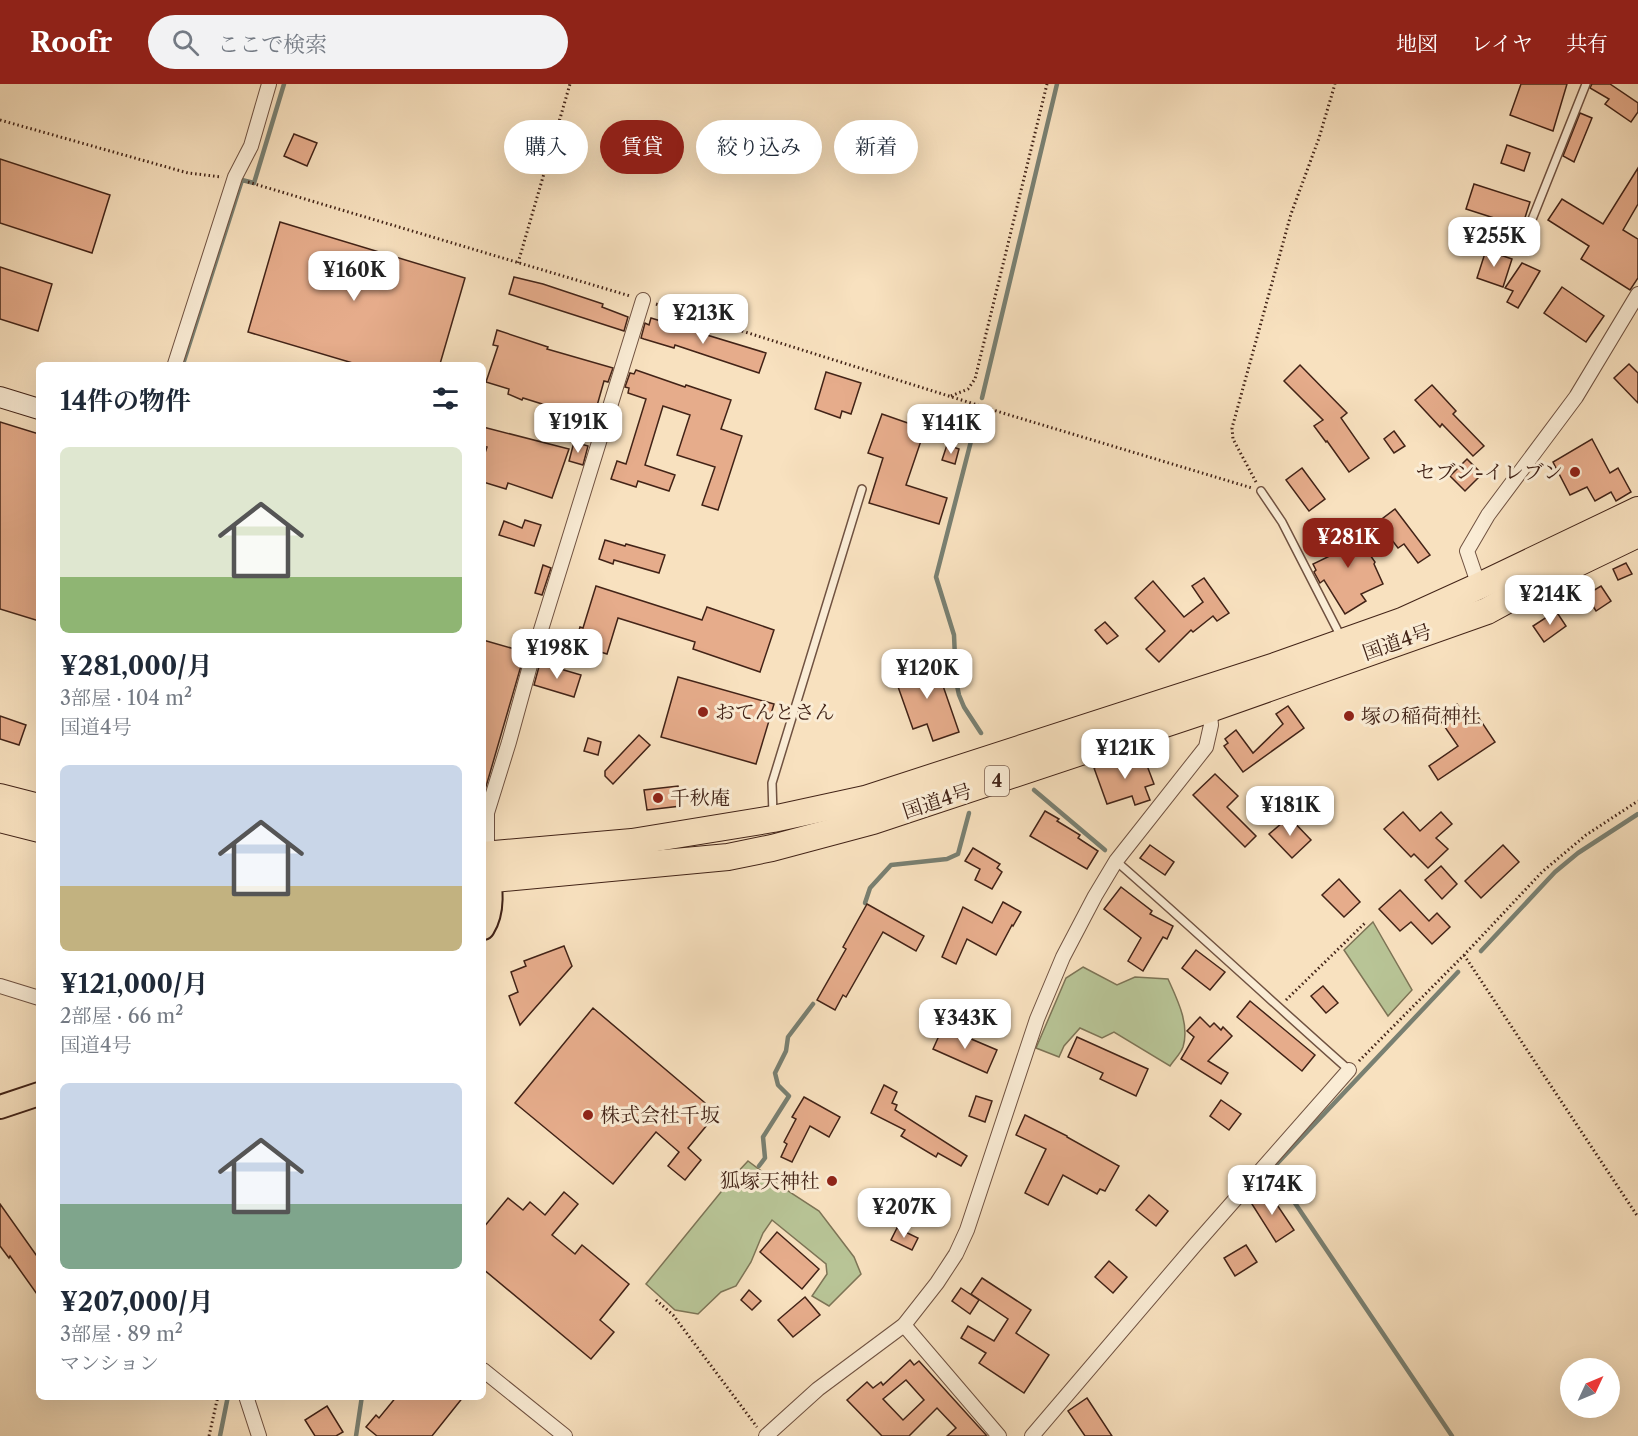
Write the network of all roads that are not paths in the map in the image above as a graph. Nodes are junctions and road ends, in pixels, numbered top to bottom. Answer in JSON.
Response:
{"nodes":[{"id":1,"x":269,"y":84,"type":"edge"},
{"id":2,"x":1586,"y":84,"type":"edge"},
{"id":3,"x":1527,"y":232,"type":"dead end"},
{"id":4,"x":1638,"y":294,"type":"edge"},
{"id":5,"x":643,"y":300,"type":"road end"},
{"id":6,"x":176,"y":362,"type":"edge"},
{"id":7,"x":0,"y":397,"type":"edge"},
{"id":8,"x":36,"y":408,"type":"edge"},
{"id":9,"x":862,"y":489,"type":"dead end"},
{"id":10,"x":1261,"y":491,"type":"road end"},
{"id":11,"x":1638,"y":510,"type":"edge"},
{"id":12,"x":1638,"y":534,"type":"edge"},
{"id":13,"x":1479,"y":586,"type":"junction"},
{"id":14,"x":1487,"y":611,"type":"junction"},
{"id":15,"x":1343,"y":642,"type":"junction"},
{"id":16,"x":1207,"y":699,"type":"junction"},
{"id":17,"x":0,"y":797,"type":"edge"},
{"id":18,"x":36,"y":806,"type":"edge"},
{"id":19,"x":0,"y":819,"type":"edge"},
{"id":20,"x":773,"y":819,"type":"junction"},
{"id":21,"x":36,"y":828,"type":"edge"},
{"id":22,"x":486,"y":840,"type":"edge"},
{"id":23,"x":1116,"y":861,"type":"junction"},
{"id":24,"x":486,"y":867,"type":"edge"},
{"id":25,"x":486,"y":867,"type":"edge"},
{"id":26,"x":486,"y":872,"type":"edge"},
{"id":27,"x":486,"y":924,"type":"edge"},
{"id":28,"x":0,"y":986,"type":"edge"},
{"id":29,"x":36,"y":997,"type":"edge"},
{"id":30,"x":1349,"y":1070,"type":"joint"},
{"id":31,"x":36,"y":1095,"type":"edge"},
{"id":32,"x":0,"y":1107,"type":"edge"},
{"id":33,"x":904,"y":1325,"type":"junction"},
{"id":34,"x":486,"y":1372,"type":"edge"},
{"id":35,"x":247,"y":1400,"type":"edge"},
{"id":36,"x":761,"y":1431,"type":"edge"},
{"id":37,"x":259,"y":1436,"type":"edge"},
{"id":38,"x":565,"y":1436,"type":"edge"},
{"id":39,"x":999,"y":1436,"type":"edge"},
{"id":40,"x":1032,"y":1436,"type":"edge"}],
"edges":[{"from":1,"to":6,"type":"street"},
{"from":2,"to":3,"type":"lane"},
{"from":4,"to":13,"type":"street"},
{"from":5,"to":22,"type":"street"},
{"from":7,"to":8,"type":"street"},
{"from":9,"to":20,"type":"lane"},
{"from":10,"to":15,"type":"lane"},
{"from":11,"to":13,"type":"highway","name":"国道4号","number":"4"},
{"from":12,"to":14,"type":"highway","name":"国道4号","number":"4"},
{"from":13,"to":14,"type":"street"},
{"from":13,"to":15,"type":"highway","name":"国道4号","number":"4"},
{"from":14,"to":16,"type":"highway","name":"国道4号","number":"4"},
{"from":15,"to":16,"type":"highway","name":"国道4号","number":"4"},
{"from":16,"to":20,"type":"highway","name":"国道4号","number":"4"},
{"from":16,"to":23,"type":"street"},
{"from":16,"to":24,"type":"highway","name":"国道4号","number":"4"},
{"from":17,"to":18,"type":"highway"},
{"from":19,"to":21,"type":"highway"},
{"from":20,"to":25,"type":"highway","name":"国道4号","number":"4"},
{"from":23,"to":30,"type":"lane"},
{"from":23,"to":33,"type":"street"},
{"from":26,"to":27,"type":"main road"},
{"from":28,"to":29,"type":"street"},
{"from":30,"to":40,"type":"street"},
{"from":31,"to":32,"type":"main road"},
{"from":33,"to":36,"type":"street"},
{"from":33,"to":39,"type":"street"},
{"from":34,"to":38,"type":"street"},
{"from":35,"to":37,"type":"street"}]}
